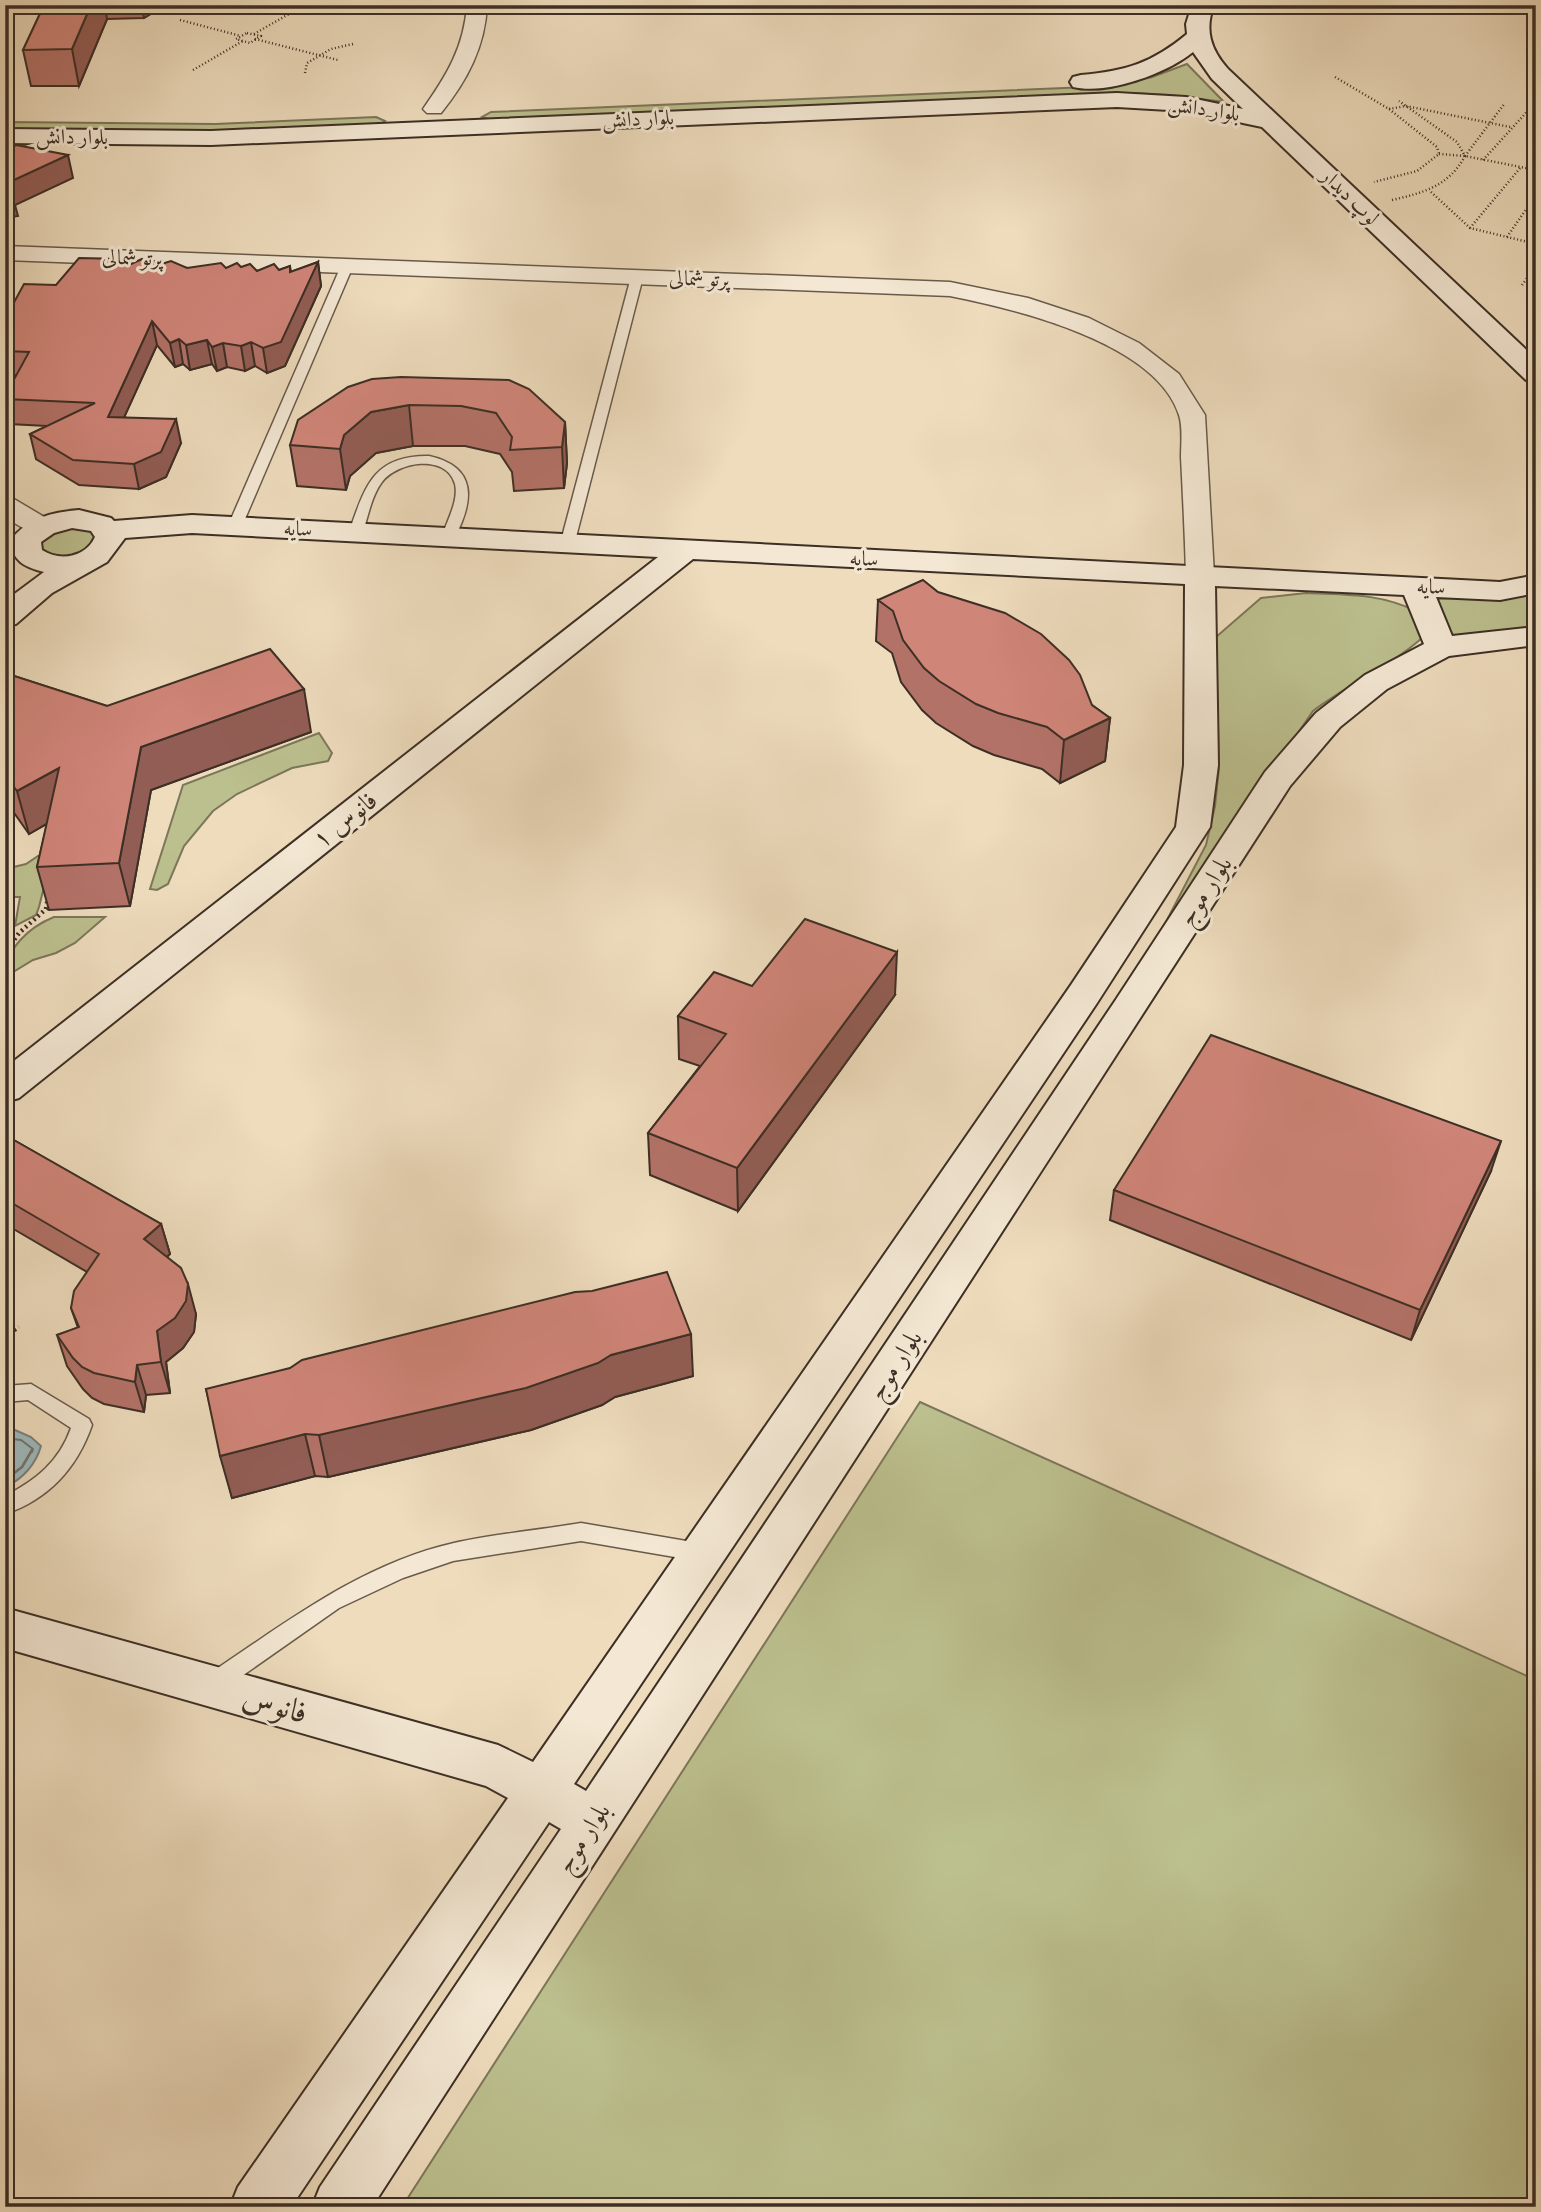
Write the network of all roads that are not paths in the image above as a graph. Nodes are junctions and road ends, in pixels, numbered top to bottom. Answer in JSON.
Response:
{"nodes":[{"id":1,"x":477,"y":5,"type":"edge"},
{"id":2,"x":1203,"y":5,"type":"edge"},
{"id":3,"x":1197,"y":37,"type":"junction"},
{"id":4,"x":5,"y":117,"type":"edge"},
{"id":5,"x":434,"y":119,"type":"junction"},
{"id":6,"x":1269,"y":121,"type":"junction"},
{"id":7,"x":5,"y":136,"type":"edge"},
{"id":8,"x":44,"y":137,"type":"junction"},
{"id":9,"x":5,"y":156,"type":"edge"},
{"id":10,"x":5,"y":253,"type":"edge"},
{"id":11,"x":347,"y":266,"type":"junction"},
{"id":12,"x":637,"y":277,"type":"junction"},
{"id":13,"x":1536,"y":374,"type":"edge"},
{"id":14,"x":5,"y":505,"type":"edge"},
{"id":15,"x":235,"y":526,"type":"junction"},
{"id":16,"x":107,"y":530,"type":"junction"},
{"id":17,"x":356,"y":531,"type":"junction"},
{"id":18,"x":449,"y":536,"type":"junction"},
{"id":19,"x":568,"y":541,"type":"junction"},
{"id":20,"x":24,"y":547,"type":"edge"},
{"id":21,"x":684,"y":551,"type":"junction"},
{"id":22,"x":82,"y":562,"type":"junction"},
{"id":23,"x":1200,"y":575,"type":"junction"},
{"id":24,"x":1536,"y":584,"type":"edge"},
{"id":25,"x":1416,"y":586,"type":"junction"},
{"id":26,"x":5,"y":617,"type":"edge"},
{"id":27,"x":1536,"y":636,"type":"edge"},
{"id":28,"x":1441,"y":647,"type":"junction"},
{"id":29,"x":1084,"y":994,"type":"junction"},
{"id":30,"x":1129,"y":1010,"type":"junction"},
{"id":31,"x":5,"y":1088,"type":"edge"},
{"id":32,"x":5,"y":1394,"type":"edge"},
{"id":33,"x":5,"y":1506,"type":"edge"},
{"id":34,"x":704,"y":1553,"type":"junction"},
{"id":35,"x":5,"y":1628,"type":"edge"},
{"id":36,"x":209,"y":1686,"type":"junction"},
{"id":37,"x":541,"y":1792,"type":"junction"},
{"id":38,"x":593,"y":1822,"type":"junction"},
{"id":39,"x":258,"y":2207,"type":"edge"},
{"id":40,"x":340,"y":2207,"type":"edge"}],
"edges":[{"from":1,"to":5,"type":"street"},
{"from":2,"to":3,"type":"street"},
{"from":3,"to":5,"type":"street","name":"بلوار دانش"},
{"from":3,"to":6,"type":"street","name":"لوپ دیدار"},
{"from":4,"to":5,"type":"street","name":"بلوار دانش"},
{"from":5,"to":6,"type":"street","name":"بلوار دانش"},
{"from":5,"to":8,"type":"street","name":"بلوار دانش"},
{"from":6,"to":13,"type":"street","name":"لوپ دیدار"},
{"from":7,"to":8,"type":"street","name":"بلوار دانش"},
{"from":8,"to":9,"type":"lane"},
{"from":10,"to":11,"type":"street","name":"پرتو شمالی"},
{"from":11,"to":12,"type":"street","name":"پرتو شمالی"},
{"from":11,"to":15,"type":"lane"},
{"from":12,"to":19,"type":"lane"},
{"from":12,"to":23,"type":"street","name":"پرتو شمالی"},
{"from":14,"to":20,"type":"street"},
{"from":15,"to":16,"type":"street","name":"سایه"},
{"from":15,"to":17,"type":"street","name":"سایه"},
{"from":16,"to":20,"type":"street"},
{"from":16,"to":22,"type":"street"},
{"from":17,"to":18,"type":"street","name":"سایه"},
{"from":17,"to":18,"type":"lane"},
{"from":18,"to":19,"type":"street","name":"سایه"},
{"from":19,"to":21,"type":"street","name":"سایه"},
{"from":20,"to":22,"type":"street"},
{"from":21,"to":23,"type":"street","name":"سایه"},
{"from":21,"to":31,"type":"street","name":"فانوس ۱"},
{"from":22,"to":26,"type":"street"},
{"from":23,"to":25,"type":"street","name":"سایه"},
{"from":23,"to":29,"type":"street","name":"بلوار موج"},
{"from":24,"to":25,"type":"street","name":"سایه"},
{"from":25,"to":28,"type":"street"},
{"from":27,"to":28,"type":"street","name":"بلوار موج"},
{"from":28,"to":30,"type":"street","name":"بلوار موج"},
{"from":29,"to":30,"type":"street"},
{"from":29,"to":34,"type":"street","name":"بلوار موج"},
{"from":30,"to":38,"type":"street","name":"بلوار موج"},
{"from":32,"to":33,"type":"lane"},
{"from":34,"to":36,"type":"lane"},
{"from":34,"to":37,"type":"street","name":"بلوار موج"},
{"from":35,"to":36,"type":"street","name":"فانوس"},
{"from":36,"to":37,"type":"street","name":"فانوس"},
{"from":37,"to":38,"type":"street","name":"فانوس"},
{"from":37,"to":39,"type":"street","name":"بلوار موج"},
{"from":38,"to":40,"type":"street","name":"بلوار موج"}]}
